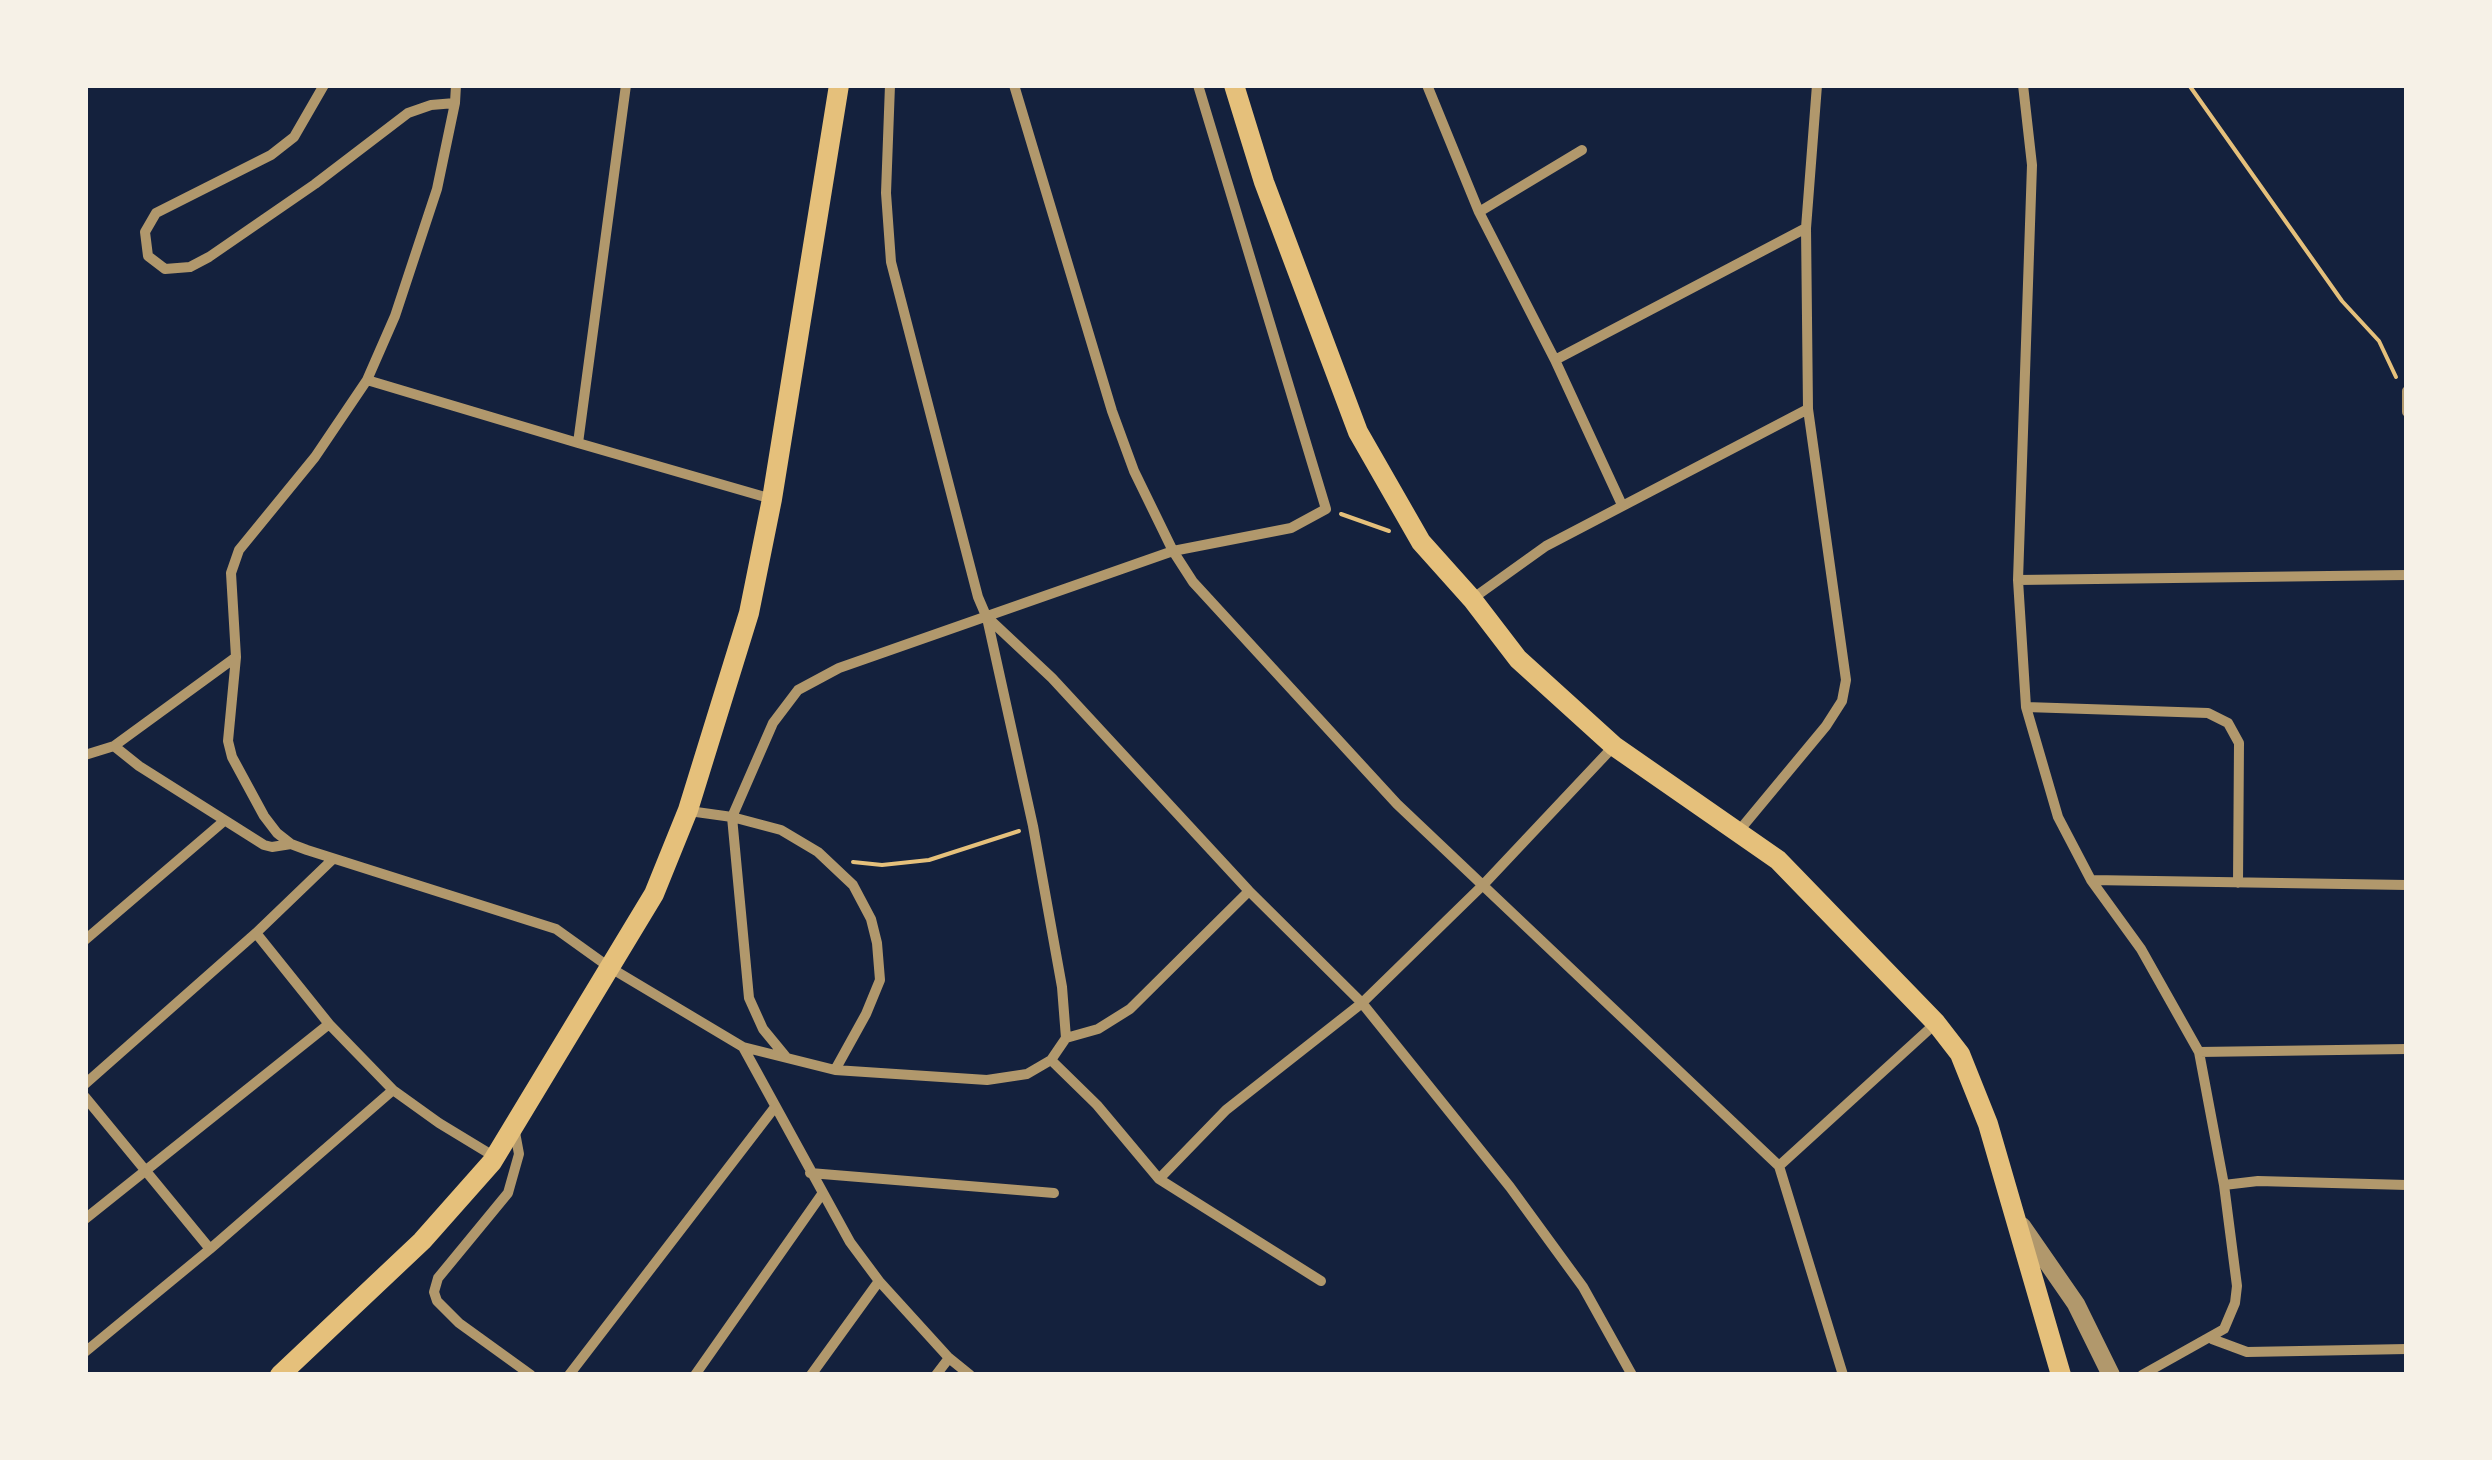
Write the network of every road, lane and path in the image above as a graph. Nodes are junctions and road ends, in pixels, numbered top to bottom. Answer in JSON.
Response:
{"nodes":[{"id":1,"x":324,"y":85,"type":"edge"},
{"id":2,"x":456,"y":85,"type":"edge"},
{"id":3,"x":626,"y":85,"type":"edge"},
{"id":4,"x":840,"y":85,"type":"edge"},
{"id":5,"x":890,"y":85,"type":"edge"},
{"id":6,"x":1014,"y":85,"type":"edge"},
{"id":7,"x":1198,"y":85,"type":"edge"},
{"id":8,"x":1234,"y":85,"type":"edge"},
{"id":9,"x":1428,"y":85,"type":"edge"},
{"id":10,"x":1817,"y":85,"type":"edge"},
{"id":11,"x":2023,"y":85,"type":"edge"},
{"id":12,"x":2189,"y":85,"type":"edge"},
{"id":13,"x":455,"y":103,"type":"junction"},
{"id":14,"x":1582,"y":150,"type":"dead end"},
{"id":15,"x":1480,"y":212,"type":"junction"},
{"id":16,"x":1806,"y":228,"type":"junction"},
{"id":17,"x":1555,"y":360,"type":"junction"},
{"id":18,"x":367,"y":380,"type":"junction"},
{"id":19,"x":2407,"y":391,"type":"edge"},
{"id":20,"x":2407,"y":400,"type":"edge"},
{"id":21,"x":1808,"y":409,"type":"junction"},
{"id":22,"x":2407,"y":412,"type":"edge"},
{"id":23,"x":578,"y":443,"type":"junction"},
{"id":24,"x":772,"y":498,"type":"junction"},
{"id":25,"x":1622,"y":505,"type":"junction"},
{"id":26,"x":1326,"y":509,"type":"junction"},
{"id":27,"x":1421,"y":542,"type":"junction"},
{"id":28,"x":1173,"y":551,"type":"junction"},
{"id":29,"x":2407,"y":575,"type":"edge"},
{"id":30,"x":2018,"y":580,"type":"junction"},
{"id":31,"x":1472,"y":599,"type":"junction"},
{"id":32,"x":988,"y":618,"type":"junction"},
{"id":33,"x":236,"y":657,"type":"junction"},
{"id":34,"x":2026,"y":707,"type":"junction"},
{"id":35,"x":114,"y":746,"type":"junction"},
{"id":36,"x":1614,"y":746,"type":"junction"},
{"id":37,"x":85,"y":756,"type":"edge"},
{"id":38,"x":688,"y":810,"type":"junction"},
{"id":39,"x":732,"y":817,"type":"junction"},
{"id":40,"x":224,"y":820,"type":"junction"},
{"id":41,"x":1033,"y":826,"type":"junction"},
{"id":42,"x":1738,"y":832,"type":"junction"},
{"id":43,"x":291,"y":844,"type":"junction"},
{"id":44,"x":333,"y":859,"type":"junction"},
{"id":45,"x":826,"y":860,"type":"junction"},
{"id":46,"x":2091,"y":880,"type":"junction"},
{"id":47,"x":2238,"y":883,"type":"junction"},
{"id":48,"x":1484,"y":884,"type":"junction"},
{"id":49,"x":2407,"y":885,"type":"edge"},
{"id":50,"x":1249,"y":891,"type":"junction"},
{"id":51,"x":256,"y":933,"type":"junction"},
{"id":52,"x":85,"y":940,"type":"edge"},
{"id":53,"x":609,"y":966,"type":"junction"},
{"id":54,"x":1362,"y":1003,"type":"junction"},
{"id":55,"x":1936,"y":1023,"type":"junction"},
{"id":56,"x":329,"y":1024,"type":"junction"},
{"id":57,"x":1066,"y":1038,"type":"junction"},
{"id":58,"x":743,"y":1047,"type":"junction"},
{"id":59,"x":2407,"y":1049,"type":"edge"},
{"id":60,"x":2200,"y":1052,"type":"junction"},
{"id":61,"x":787,"y":1058,"type":"junction"},
{"id":62,"x":1052,"y":1060,"type":"junction"},
{"id":63,"x":835,"y":1070,"type":"junction"},
{"id":64,"x":85,"y":1084,"type":"edge"},
{"id":65,"x":393,"y":1090,"type":"junction"},
{"id":66,"x":85,"y":1097,"type":"edge"},
{"id":67,"x":775,"y":1108,"type":"junction"},
{"id":68,"x":514,"y":1126,"type":"junction"},
{"id":69,"x":495,"y":1157,"type":"junction"},
{"id":70,"x":1780,"y":1166,"type":"junction"},
{"id":71,"x":146,"y":1172,"type":"junction"},
{"id":72,"x":810,"y":1173,"type":"junction"},
{"id":73,"x":1159,"y":1179,"type":"junction"},
{"id":74,"x":2224,"y":1184,"type":"junction"},
{"id":75,"x":2407,"y":1185,"type":"edge"},
{"id":76,"x":1054,"y":1193,"type":"dead end"},
{"id":77,"x":822,"y":1194,"type":"junction"},
{"id":78,"x":85,"y":1218,"type":"edge"},
{"id":79,"x":2018,"y":1222,"type":"junction"},
{"id":80,"x":210,"y":1249,"type":"junction"},
{"id":81,"x":879,"y":1281,"type":"junction"},
{"id":82,"x":1321,"y":1281,"type":"dead end"},
{"id":83,"x":2212,"y":1338,"type":"junction"},
{"id":84,"x":2407,"y":1349,"type":"edge"},
{"id":85,"x":85,"y":1352,"type":"edge"},
{"id":86,"x":949,"y":1358,"type":"junction"},
{"id":87,"x":280,"y":1375,"type":"edge"},
{"id":88,"x":531,"y":1375,"type":"edge"},
{"id":89,"x":569,"y":1375,"type":"edge"},
{"id":90,"x":695,"y":1375,"type":"edge"},
{"id":91,"x":811,"y":1375,"type":"edge"},
{"id":92,"x":936,"y":1375,"type":"edge"},
{"id":93,"x":970,"y":1375,"type":"edge"},
{"id":94,"x":1632,"y":1375,"type":"edge"},
{"id":95,"x":1843,"y":1375,"type":"edge"},
{"id":96,"x":2060,"y":1375,"type":"edge"},
{"id":97,"x":2110,"y":1375,"type":"edge"},
{"id":98,"x":2142,"y":1375,"type":"edge"}],
"edges":[{"from":1,"to":13,"type":"street"},
{"from":2,"to":13,"type":"street"},
{"from":3,"to":23,"type":"street"},
{"from":4,"to":24,"type":"main road"},
{"from":5,"to":32,"type":"street"},
{"from":6,"to":28,"type":"street"},
{"from":7,"to":26,"type":"street"},
{"from":8,"to":27,"type":"main road"},
{"from":9,"to":15,"type":"street"},
{"from":10,"to":16,"type":"street"},
{"from":11,"to":30,"type":"street"},
{"from":12,"to":20,"type":"path"},
{"from":13,"to":18,"type":"street"},
{"from":14,"to":15,"type":"street"},
{"from":15,"to":17,"type":"street"},
{"from":16,"to":17,"type":"street"},
{"from":16,"to":21,"type":"street"},
{"from":17,"to":25,"type":"street"},
{"from":18,"to":23,"type":"street"},
{"from":18,"to":33,"type":"street"},
{"from":19,"to":20,"type":"street"},
{"from":20,"to":22,"type":"street"},
{"from":21,"to":25,"type":"street"},
{"from":21,"to":42,"type":"street"},
{"from":23,"to":24,"type":"street"},
{"from":24,"to":38,"type":"main road"},
{"from":25,"to":31,"type":"street"},
{"from":26,"to":27,"type":"path"},
{"from":26,"to":28,"type":"street"},
{"from":27,"to":31,"type":"main road"},
{"from":28,"to":32,"type":"street"},
{"from":28,"to":48,"type":"street"},
{"from":29,"to":30,"type":"street"},
{"from":30,"to":34,"type":"street"},
{"from":31,"to":36,"type":"main road"},
{"from":32,"to":39,"type":"street"},
{"from":32,"to":41,"type":"street"},
{"from":32,"to":50,"type":"street"},
{"from":33,"to":35,"type":"street"},
{"from":33,"to":43,"type":"street"},
{"from":34,"to":46,"type":"street"},
{"from":34,"to":47,"type":"street"},
{"from":35,"to":37,"type":"street"},
{"from":35,"to":40,"type":"street"},
{"from":36,"to":42,"type":"main road"},
{"from":36,"to":48,"type":"street"},
{"from":38,"to":39,"type":"street"},
{"from":38,"to":53,"type":"main road"},
{"from":39,"to":45,"type":"street"},
{"from":39,"to":61,"type":"street"},
{"from":40,"to":43,"type":"street"},
{"from":40,"to":52,"type":"street"},
{"from":41,"to":45,"type":"path"},
{"from":41,"to":57,"type":"street"},
{"from":42,"to":55,"type":"main road"},
{"from":43,"to":44,"type":"street"},
{"from":44,"to":51,"type":"street"},
{"from":44,"to":53,"type":"street"},
{"from":45,"to":63,"type":"street"},
{"from":46,"to":47,"type":"street"},
{"from":46,"to":60,"type":"street"},
{"from":47,"to":49,"type":"street"},
{"from":48,"to":54,"type":"street"},
{"from":48,"to":70,"type":"street"},
{"from":50,"to":54,"type":"street"},
{"from":50,"to":57,"type":"street"},
{"from":51,"to":56,"type":"street"},
{"from":51,"to":64,"type":"street"},
{"from":53,"to":58,"type":"street"},
{"from":53,"to":68,"type":"main road"},
{"from":54,"to":73,"type":"street"},
{"from":54,"to":94,"type":"street"},
{"from":55,"to":70,"type":"street"},
{"from":55,"to":79,"type":"main road"},
{"from":56,"to":65,"type":"street"},
{"from":56,"to":71,"type":"street"},
{"from":57,"to":62,"type":"street"},
{"from":58,"to":61,"type":"street"},
{"from":58,"to":67,"type":"street"},
{"from":59,"to":60,"type":"street"},
{"from":60,"to":74,"type":"street"},
{"from":61,"to":63,"type":"street"},
{"from":62,"to":63,"type":"street"},
{"from":62,"to":73,"type":"street"},
{"from":65,"to":69,"type":"street"},
{"from":65,"to":80,"type":"street"},
{"from":66,"to":71,"type":"street"},
{"from":67,"to":72,"type":"street"},
{"from":67,"to":89,"type":"street"},
{"from":68,"to":69,"type":"main road"},
{"from":68,"to":88,"type":"street"},
{"from":69,"to":87,"type":"main road"},
{"from":70,"to":95,"type":"street"},
{"from":71,"to":78,"type":"street"},
{"from":71,"to":80,"type":"street"},
{"from":72,"to":76,"type":"street"},
{"from":72,"to":77,"type":"street"},
{"from":73,"to":82,"type":"street"},
{"from":74,"to":75,"type":"street"},
{"from":74,"to":83,"type":"street"},
{"from":77,"to":81,"type":"street"},
{"from":77,"to":90,"type":"street"},
{"from":79,"to":96,"type":"main road"},
{"from":79,"to":97,"type":"street"},
{"from":80,"to":85,"type":"street"},
{"from":81,"to":86,"type":"street"},
{"from":81,"to":91,"type":"street"},
{"from":83,"to":84,"type":"street"},
{"from":83,"to":98,"type":"street"},
{"from":86,"to":92,"type":"street"},
{"from":86,"to":93,"type":"street"}]}
